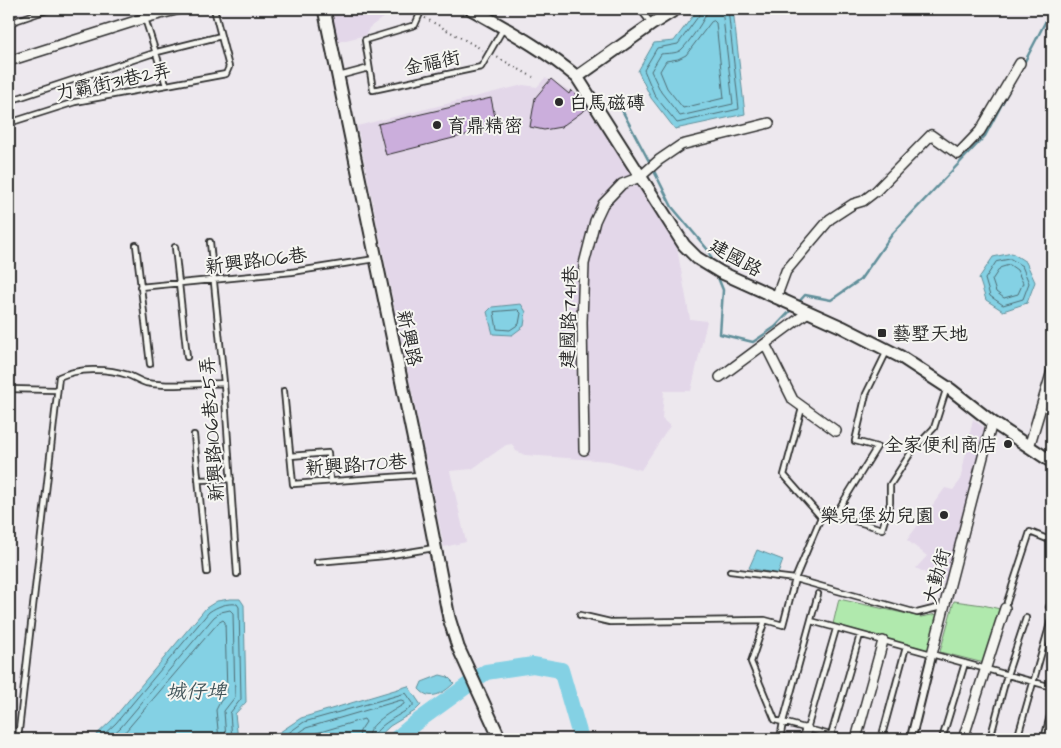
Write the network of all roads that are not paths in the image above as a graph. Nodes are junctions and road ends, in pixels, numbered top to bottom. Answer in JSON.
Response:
{"nodes":[{"id":1,"x":50,"y":9,"type":"edge"},
{"id":2,"x":180,"y":9,"type":"edge"},
{"id":3,"x":214,"y":9,"type":"edge"},
{"id":4,"x":324,"y":9,"type":"edge"},
{"id":5,"x":422,"y":9,"type":"edge"},
{"id":6,"x":471,"y":9,"type":"edge"},
{"id":7,"x":640,"y":9,"type":"edge"},
{"id":8,"x":676,"y":9,"type":"edge"},
{"id":9,"x":41,"y":10,"type":"edge"},
{"id":10,"x":143,"y":13,"type":"edge"},
{"id":11,"x":9,"y":23,"type":"edge"},
{"id":12,"x":652,"y":24,"type":"junction"},
{"id":13,"x":504,"y":28,"type":"junction"},
{"id":14,"x":221,"y":36,"type":"junction"},
{"id":15,"x":157,"y":52,"type":"junction"},
{"id":16,"x":9,"y":61,"type":"edge"},
{"id":17,"x":1020,"y":64,"type":"dead end"},
{"id":18,"x":369,"y":68,"type":"junction"},
{"id":19,"x":339,"y":76,"type":"junction"},
{"id":20,"x":577,"y":76,"type":"junction"},
{"id":21,"x":166,"y":85,"type":"junction"},
{"id":22,"x":9,"y":101,"type":"edge"},
{"id":23,"x":9,"y":123,"type":"edge"},
{"id":24,"x":769,"y":123,"type":"dead end"},
{"id":25,"x":640,"y":177,"type":"junction"},
{"id":26,"x":210,"y":242,"type":"dead end"},
{"id":27,"x":136,"y":245,"type":"dead end"},
{"id":28,"x":175,"y":247,"type":"dead end"},
{"id":29,"x":376,"y":259,"type":"junction"},
{"id":30,"x":214,"y":281,"type":"junction"},
{"id":31,"x":179,"y":284,"type":"junction"},
{"id":32,"x":140,"y":287,"type":"junction"},
{"id":33,"x":776,"y":298,"type":"junction"},
{"id":34,"x":800,"y":308,"type":"junction"},
{"id":35,"x":765,"y":344,"type":"junction"},
{"id":36,"x":888,"y":350,"type":"junction"},
{"id":37,"x":187,"y":357,"type":"dead end"},
{"id":38,"x":150,"y":364,"type":"dead end"},
{"id":39,"x":1052,"y":371,"type":"edge"},
{"id":40,"x":720,"y":377,"type":"dead end"},
{"id":41,"x":224,"y":383,"type":"junction"},
{"id":42,"x":947,"y":387,"type":"junction"},
{"id":43,"x":9,"y":389,"type":"edge"},
{"id":44,"x":56,"y":390,"type":"junction"},
{"id":45,"x":284,"y":391,"type":"dead end"},
{"id":46,"x":802,"y":406,"type":"junction"},
{"id":47,"x":992,"y":422,"type":"junction"},
{"id":48,"x":836,"y":430,"type":"dead end"},
{"id":49,"x":194,"y":435,"type":"dead end"},
{"id":50,"x":1029,"y":447,"type":"junction"},
{"id":51,"x":584,"y":450,"type":"dead end"},
{"id":52,"x":290,"y":456,"type":"junction"},
{"id":53,"x":1052,"y":462,"type":"edge"},
{"id":54,"x":421,"y":475,"type":"junction"},
{"id":55,"x":231,"y":479,"type":"junction"},
{"id":56,"x":198,"y":480,"type":"junction"},
{"id":57,"x":330,"y":481,"type":"junction"},
{"id":58,"x":835,"y":515,"type":"junction"},
{"id":59,"x":820,"y":517,"type":"junction"},
{"id":60,"x":1052,"y":541,"type":"edge"},
{"id":61,"x":434,"y":548,"type":"junction"},
{"id":62,"x":317,"y":562,"type":"dead end"},
{"id":63,"x":730,"y":571,"type":"dead end"},
{"id":64,"x":207,"y":572,"type":"dead end"},
{"id":65,"x":237,"y":574,"type":"dead end"},
{"id":66,"x":795,"y":579,"type":"junction"},
{"id":67,"x":818,"y":594,"type":"dead end"},
{"id":68,"x":1052,"y":599,"type":"edge"},
{"id":69,"x":1006,"y":605,"type":"joint"},
{"id":70,"x":945,"y":606,"type":"junction"},
{"id":71,"x":1049,"y":607,"type":"dead end"},
{"id":72,"x":580,"y":615,"type":"dead end"},
{"id":73,"x":1026,"y":618,"type":"dead end"},
{"id":74,"x":1051,"y":620,"type":"edge"},
{"id":75,"x":811,"y":621,"type":"junction"},
{"id":76,"x":764,"y":623,"type":"dead end"},
{"id":77,"x":836,"y":629,"type":"junction"},
{"id":78,"x":860,"y":635,"type":"junction"},
{"id":79,"x":883,"y":641,"type":"junction"},
{"id":80,"x":906,"y":647,"type":"junction"},
{"id":81,"x":932,"y":654,"type":"junction"},
{"id":82,"x":965,"y":663,"type":"junction"},
{"id":83,"x":985,"y":669,"type":"junction"},
{"id":84,"x":1007,"y":675,"type":"junction"},
{"id":85,"x":1034,"y":682,"type":"junction"},
{"id":86,"x":1052,"y":687,"type":"edge"},
{"id":87,"x":1052,"y":708,"type":"edge"},
{"id":88,"x":783,"y":722,"type":"junction"},
{"id":89,"x":807,"y":729,"type":"junction"},
{"id":90,"x":828,"y":736,"type":"edge"},
{"id":91,"x":18,"y":739,"type":"edge"},
{"id":92,"x":500,"y":739,"type":"edge"},
{"id":93,"x":780,"y":739,"type":"edge"},
{"id":94,"x":804,"y":739,"type":"edge"},
{"id":95,"x":845,"y":739,"type":"edge"},
{"id":96,"x":856,"y":739,"type":"edge"},
{"id":97,"x":881,"y":739,"type":"edge"},
{"id":98,"x":912,"y":739,"type":"edge"},
{"id":99,"x":942,"y":739,"type":"edge"},
{"id":100,"x":963,"y":739,"type":"edge"},
{"id":101,"x":990,"y":739,"type":"edge"},
{"id":102,"x":1017,"y":739,"type":"edge"},
{"id":103,"x":1044,"y":739,"type":"edge"}],
"edges":[{"from":1,"to":9,"type":"lane"},
{"from":2,"to":10,"type":"street"},
{"from":3,"to":14,"type":"lane"},
{"from":4,"to":19,"type":"street","name":"新興路"},
{"from":5,"to":18,"type":"lane"},
{"from":6,"to":13,"type":"street","name":"建國路"},
{"from":7,"to":12,"type":"lane"},
{"from":8,"to":12,"type":"street"},
{"from":9,"to":11,"type":"lane"},
{"from":10,"to":15,"type":"lane"},
{"from":10,"to":16,"type":"street"},
{"from":12,"to":20,"type":"street"},
{"from":13,"to":18,"type":"lane","name":"金福街"},
{"from":13,"to":20,"type":"street","name":"建國路"},
{"from":14,"to":15,"type":"lane"},
{"from":14,"to":21,"type":"lane","name":"力霸街31巷2弄"},
{"from":15,"to":21,"type":"lane"},
{"from":15,"to":22,"type":"lane"},
{"from":17,"to":33,"type":"street"},
{"from":18,"to":19,"type":"lane"},
{"from":19,"to":29,"type":"street","name":"新興路"},
{"from":20,"to":25,"type":"street","name":"建國路"},
{"from":21,"to":23,"type":"lane","name":"力霸街31巷2弄"},
{"from":24,"to":25,"type":"street","name":"建國路741巷"},
{"from":25,"to":33,"type":"street","name":"建國路"},
{"from":25,"to":51,"type":"street","name":"建國路741巷"},
{"from":26,"to":30,"type":"lane","name":"新興路106巷25弄"},
{"from":27,"to":32,"type":"lane"},
{"from":28,"to":31,"type":"lane"},
{"from":29,"to":30,"type":"lane","name":"新興路106巷"},
{"from":29,"to":54,"type":"street","name":"新興路"},
{"from":30,"to":31,"type":"lane","name":"新興路106巷"},
{"from":30,"to":41,"type":"lane","name":"新興路106巷25弄"},
{"from":31,"to":32,"type":"lane","name":"新興路106巷"},
{"from":31,"to":37,"type":"lane"},
{"from":32,"to":38,"type":"lane"},
{"from":33,"to":34,"type":"street","name":"建國路"},
{"from":34,"to":35,"type":"street"},
{"from":34,"to":36,"type":"street","name":"建國路"},
{"from":35,"to":40,"type":"street"},
{"from":35,"to":46,"type":"street"},
{"from":36,"to":42,"type":"street","name":"建國路"},
{"from":36,"to":58,"type":"lane"},
{"from":39,"to":50,"type":"street"},
{"from":41,"to":44,"type":"lane"},
{"from":41,"to":55,"type":"lane","name":"新興路106巷25弄"},
{"from":42,"to":47,"type":"street","name":"建國路"},
{"from":42,"to":58,"type":"lane"},
{"from":43,"to":44,"type":"lane"},
{"from":44,"to":91,"type":"lane"},
{"from":45,"to":52,"type":"lane"},
{"from":46,"to":48,"type":"street"},
{"from":46,"to":59,"type":"lane"},
{"from":47,"to":50,"type":"street","name":"建國路"},
{"from":47,"to":70,"type":"street","name":"大勤街"},
{"from":49,"to":56,"type":"lane"},
{"from":50,"to":53,"type":"street","name":"建國路"},
{"from":52,"to":57,"type":"lane","name":"新興路170巷"},
{"from":52,"to":57,"type":"lane"},
{"from":54,"to":57,"type":"lane","name":"新興路170巷"},
{"from":54,"to":61,"type":"street","name":"新興路"},
{"from":55,"to":56,"type":"lane"},
{"from":55,"to":65,"type":"lane","name":"新興路106巷25弄"},
{"from":56,"to":64,"type":"lane"},
{"from":58,"to":59,"type":"lane"},
{"from":59,"to":66,"type":"lane"},
{"from":60,"to":69,"type":"lane"},
{"from":61,"to":62,"type":"lane"},
{"from":61,"to":92,"type":"street","name":"新興路"},
{"from":63,"to":66,"type":"lane"},
{"from":66,"to":70,"type":"lane"},
{"from":66,"to":72,"type":"lane"},
{"from":67,"to":75,"type":"lane"},
{"from":68,"to":71,"type":"lane"},
{"from":69,"to":83,"type":"street"},
{"from":70,"to":81,"type":"street","name":"大勤街"},
{"from":73,"to":84,"type":"lane"},
{"from":74,"to":85,"type":"lane"},
{"from":75,"to":77,"type":"lane"},
{"from":75,"to":88,"type":"lane"},
{"from":76,"to":88,"type":"lane"},
{"from":77,"to":78,"type":"lane"},
{"from":77,"to":89,"type":"lane"},
{"from":78,"to":79,"type":"lane"},
{"from":78,"to":90,"type":"lane"},
{"from":79,"to":80,"type":"lane"},
{"from":79,"to":96,"type":"street"},
{"from":80,"to":81,"type":"lane"},
{"from":80,"to":97,"type":"lane"},
{"from":81,"to":82,"type":"lane"},
{"from":81,"to":98,"type":"street","name":"大勤街"},
{"from":82,"to":83,"type":"lane"},
{"from":82,"to":99,"type":"lane"},
{"from":83,"to":84,"type":"lane"},
{"from":83,"to":100,"type":"street"},
{"from":84,"to":85,"type":"lane"},
{"from":84,"to":101,"type":"lane"},
{"from":85,"to":86,"type":"lane"},
{"from":85,"to":102,"type":"lane"},
{"from":87,"to":103,"type":"lane"},
{"from":88,"to":89,"type":"lane"},
{"from":88,"to":93,"type":"lane"},
{"from":89,"to":90,"type":"lane"},
{"from":89,"to":94,"type":"street"},
{"from":90,"to":95,"type":"lane"}]}
